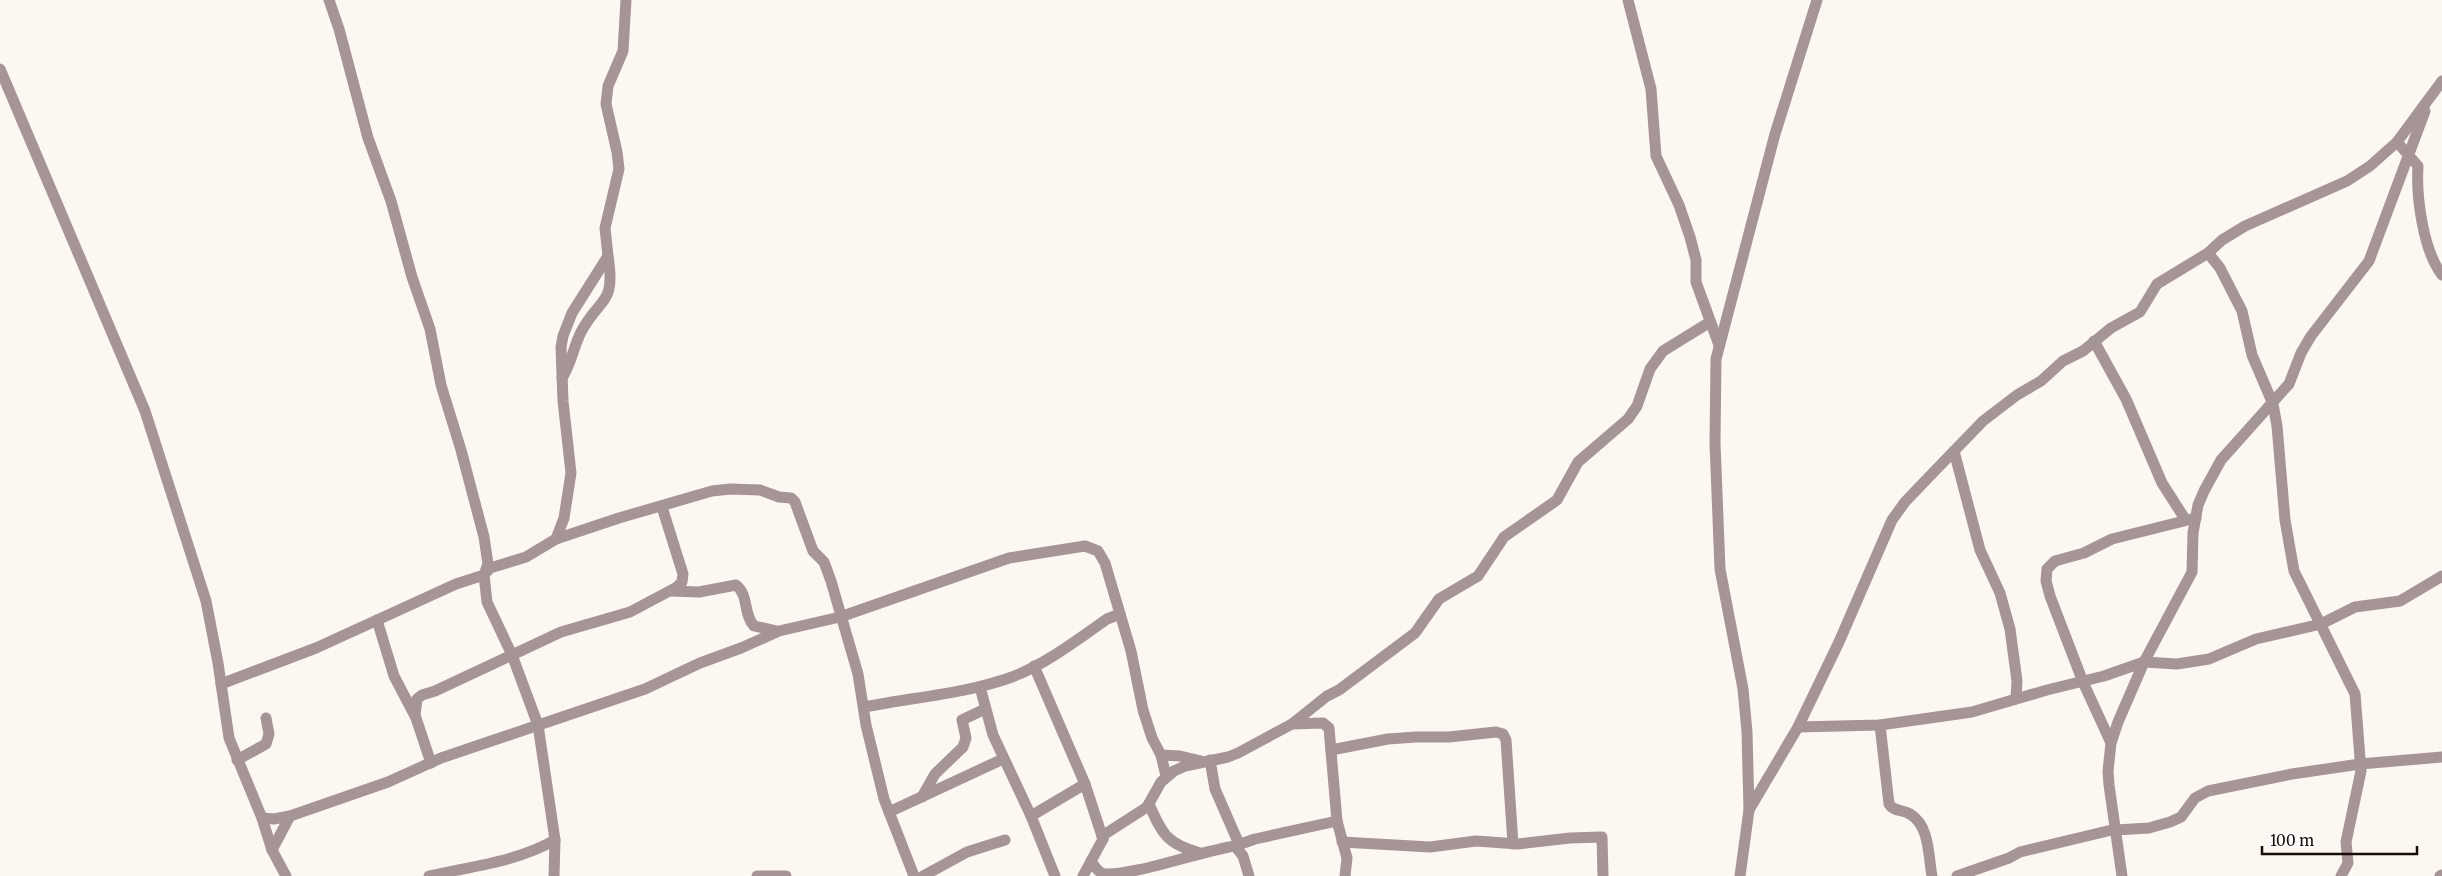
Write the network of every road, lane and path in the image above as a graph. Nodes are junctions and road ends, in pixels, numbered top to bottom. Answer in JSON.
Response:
{"nodes":[{"id":1,"x":329,"y":0,"type":"edge"},
{"id":2,"x":626,"y":0,"type":"edge"},
{"id":3,"x":1628,"y":0,"type":"edge"},
{"id":4,"x":1817,"y":0,"type":"edge"},
{"id":5,"x":0,"y":69,"type":"edge"},
{"id":6,"x":2442,"y":81,"type":"edge"},
{"id":7,"x":2429,"y":100,"type":"junction"},
{"id":8,"x":2397,"y":142,"type":"junction"},
{"id":9,"x":2408,"y":157,"type":"junction"},
{"id":10,"x":2208,"y":253,"type":"junction"},
{"id":11,"x":608,"y":256,"type":"junction"},
{"id":12,"x":2442,"y":275,"type":"edge"},
{"id":13,"x":1710,"y":322,"type":"junction"},
{"id":14,"x":2094,"y":340,"type":"junction"},
{"id":15,"x":1719,"y":345,"type":"junction"},
{"id":16,"x":562,"y":378,"type":"junction"},
{"id":17,"x":2273,"y":404,"type":"junction"},
{"id":18,"x":1954,"y":451,"type":"junction"},
{"id":19,"x":662,"y":507,"type":"junction"},
{"id":20,"x":2191,"y":518,"type":"junction"},
{"id":21,"x":556,"y":539,"type":"junction"},
{"id":22,"x":484,"y":575,"type":"junction"},
{"id":23,"x":2442,"y":576,"type":"edge"},
{"id":24,"x":671,"y":591,"type":"junction"},
{"id":25,"x":1120,"y":614,"type":"junction"},
{"id":26,"x":840,"y":617,"type":"junction"},
{"id":27,"x":377,"y":620,"type":"junction"},
{"id":28,"x":2320,"y":624,"type":"junction"},
{"id":29,"x":779,"y":631,"type":"junction"},
{"id":30,"x":512,"y":655,"type":"junction"},
{"id":31,"x":2144,"y":662,"type":"junction"},
{"id":32,"x":1034,"y":666,"type":"junction"},
{"id":33,"x":2083,"y":682,"type":"junction"},
{"id":34,"x":221,"y":684,"type":"junction"},
{"id":35,"x":980,"y":687,"type":"junction"},
{"id":36,"x":2016,"y":700,"type":"junction"},
{"id":37,"x":865,"y":707,"type":"junction"},
{"id":38,"x":985,"y":709,"type":"junction"},
{"id":39,"x":414,"y":715,"type":"junction"},
{"id":40,"x":266,"y":718,"type":"dead end"},
{"id":41,"x":1292,"y":724,"type":"junction"},
{"id":42,"x":538,"y":725,"type":"junction"},
{"id":43,"x":1880,"y":725,"type":"junction"},
{"id":44,"x":1798,"y":727,"type":"junction"},
{"id":45,"x":2111,"y":743,"type":"junction"},
{"id":46,"x":1331,"y":750,"type":"junction"},
{"id":47,"x":1162,"y":755,"type":"junction"},
{"id":48,"x":2442,"y":757,"type":"edge"},
{"id":49,"x":1004,"y":759,"type":"junction"},
{"id":50,"x":237,"y":760,"type":"junction"},
{"id":51,"x":1206,"y":761,"type":"junction"},
{"id":52,"x":431,"y":763,"type":"junction"},
{"id":53,"x":2360,"y":764,"type":"junction"},
{"id":54,"x":1166,"y":776,"type":"junction"},
{"id":55,"x":1085,"y":784,"type":"junction"},
{"id":56,"x":922,"y":797,"type":"junction"},
{"id":57,"x":1149,"y":804,"type":"junction"},
{"id":58,"x":1749,"y":810,"type":"junction"},
{"id":59,"x":889,"y":812,"type":"junction"},
{"id":60,"x":290,"y":816,"type":"junction"},
{"id":61,"x":1031,"y":816,"type":"junction"},
{"id":62,"x":262,"y":818,"type":"junction"},
{"id":63,"x":1337,"y":821,"type":"junction"},
{"id":64,"x":2116,"y":829,"type":"junction"},
{"id":65,"x":1103,"y":839,"type":"junction"},
{"id":66,"x":555,"y":840,"type":"junction"},
{"id":67,"x":1005,"y":840,"type":"dead end"},
{"id":68,"x":1342,"y":842,"type":"junction"},
{"id":69,"x":1513,"y":844,"type":"junction"},
{"id":70,"x":1237,"y":845,"type":"junction"},
{"id":71,"x":272,"y":850,"type":"junction"},
{"id":72,"x":1200,"y":853,"type":"junction"},
{"id":73,"x":1091,"y":861,"type":"junction"},
{"id":74,"x":286,"y":876,"type":"edge"},
{"id":75,"x":429,"y":876,"type":"edge"},
{"id":76,"x":554,"y":876,"type":"edge"},
{"id":77,"x":757,"y":876,"type":"edge"},
{"id":78,"x":786,"y":876,"type":"edge"},
{"id":79,"x":914,"y":876,"type":"edge"},
{"id":80,"x":923,"y":876,"type":"edge"},
{"id":81,"x":1055,"y":876,"type":"edge"},
{"id":82,"x":1083,"y":876,"type":"edge"},
{"id":83,"x":1249,"y":876,"type":"edge"},
{"id":84,"x":1345,"y":876,"type":"edge"},
{"id":85,"x":1603,"y":876,"type":"edge"},
{"id":86,"x":1740,"y":876,"type":"edge"},
{"id":87,"x":1932,"y":876,"type":"edge"},
{"id":88,"x":1957,"y":876,"type":"edge"},
{"id":89,"x":2122,"y":876,"type":"edge"},
{"id":90,"x":2341,"y":876,"type":"edge"}],
"edges":[{"from":1,"to":22,"type":"street"},
{"from":2,"to":11,"type":"street"},
{"from":3,"to":13,"type":"street"},
{"from":4,"to":15,"type":"street"},
{"from":5,"to":34,"type":"street"},
{"from":6,"to":7,"type":"street"},
{"from":7,"to":8,"type":"street"},
{"from":7,"to":9,"type":"street"},
{"from":8,"to":9,"type":"street"},
{"from":8,"to":10,"type":"street"},
{"from":9,"to":12,"type":"street"},
{"from":9,"to":17,"type":"street"},
{"from":10,"to":14,"type":"street"},
{"from":10,"to":17,"type":"street"},
{"from":11,"to":16,"type":"street"},
{"from":11,"to":16,"type":"street"},
{"from":13,"to":15,"type":"street"},
{"from":13,"to":41,"type":"street"},
{"from":14,"to":18,"type":"street"},
{"from":14,"to":20,"type":"street"},
{"from":15,"to":58,"type":"street"},
{"from":16,"to":21,"type":"street"},
{"from":17,"to":20,"type":"street"},
{"from":17,"to":28,"type":"street"},
{"from":18,"to":36,"type":"street"},
{"from":18,"to":44,"type":"street"},
{"from":19,"to":21,"type":"street"},
{"from":19,"to":24,"type":"street"},
{"from":19,"to":26,"type":"street"},
{"from":20,"to":31,"type":"street"},
{"from":20,"to":33,"type":"street"},
{"from":21,"to":22,"type":"street"},
{"from":22,"to":27,"type":"street"},
{"from":22,"to":30,"type":"street"},
{"from":23,"to":28,"type":"street"},
{"from":24,"to":29,"type":"street"},
{"from":24,"to":30,"type":"street"},
{"from":25,"to":26,"type":"street"},
{"from":25,"to":32,"type":"street"},
{"from":25,"to":47,"type":"street"},
{"from":26,"to":29,"type":"street"},
{"from":26,"to":37,"type":"street"},
{"from":27,"to":34,"type":"street"},
{"from":27,"to":39,"type":"street"},
{"from":28,"to":31,"type":"street"},
{"from":28,"to":53,"type":"street"},
{"from":29,"to":42,"type":"street"},
{"from":30,"to":39,"type":"street"},
{"from":30,"to":42,"type":"street"},
{"from":31,"to":33,"type":"street"},
{"from":31,"to":45,"type":"street"},
{"from":32,"to":35,"type":"street"},
{"from":32,"to":55,"type":"street"},
{"from":33,"to":36,"type":"street"},
{"from":33,"to":45,"type":"street"},
{"from":34,"to":50,"type":"street"},
{"from":35,"to":37,"type":"street"},
{"from":35,"to":38,"type":"street"},
{"from":36,"to":43,"type":"street"},
{"from":37,"to":59,"type":"street"},
{"from":38,"to":49,"type":"street"},
{"from":38,"to":56,"type":"street"},
{"from":39,"to":52,"type":"street"},
{"from":40,"to":50,"type":"street"},
{"from":41,"to":46,"type":"street"},
{"from":41,"to":51,"type":"street"},
{"from":42,"to":52,"type":"street"},
{"from":42,"to":66,"type":"street"},
{"from":43,"to":44,"type":"street"},
{"from":43,"to":87,"type":"street"},
{"from":44,"to":58,"type":"street"},
{"from":45,"to":64,"type":"street"},
{"from":46,"to":63,"type":"street"},
{"from":46,"to":69,"type":"street"},
{"from":47,"to":51,"type":"street"},
{"from":47,"to":54,"type":"street"},
{"from":48,"to":53,"type":"street"},
{"from":49,"to":56,"type":"street"},
{"from":49,"to":61,"type":"street"},
{"from":50,"to":62,"type":"street"},
{"from":51,"to":54,"type":"street"},
{"from":51,"to":70,"type":"street"},
{"from":52,"to":60,"type":"street"},
{"from":53,"to":64,"type":"street"},
{"from":53,"to":90,"type":"street"},
{"from":54,"to":57,"type":"street"},
{"from":55,"to":61,"type":"street"},
{"from":55,"to":65,"type":"street"},
{"from":56,"to":59,"type":"street"},
{"from":57,"to":65,"type":"street"},
{"from":57,"to":72,"type":"street"},
{"from":58,"to":86,"type":"street"},
{"from":59,"to":79,"type":"street"},
{"from":60,"to":62,"type":"street"},
{"from":60,"to":71,"type":"street"},
{"from":61,"to":81,"type":"street"},
{"from":62,"to":71,"type":"street"},
{"from":63,"to":68,"type":"street"},
{"from":63,"to":70,"type":"street"},
{"from":64,"to":88,"type":"street"},
{"from":64,"to":89,"type":"street"},
{"from":65,"to":73,"type":"street"},
{"from":66,"to":75,"type":"street"},
{"from":66,"to":76,"type":"street"},
{"from":67,"to":80,"type":"street"},
{"from":68,"to":69,"type":"street"},
{"from":68,"to":84,"type":"street"},
{"from":69,"to":85,"type":"street"},
{"from":70,"to":72,"type":"street"},
{"from":70,"to":83,"type":"street"},
{"from":71,"to":74,"type":"street"},
{"from":72,"to":73,"type":"street"},
{"from":73,"to":82,"type":"street"},
{"from":77,"to":78,"type":"street"}]}
